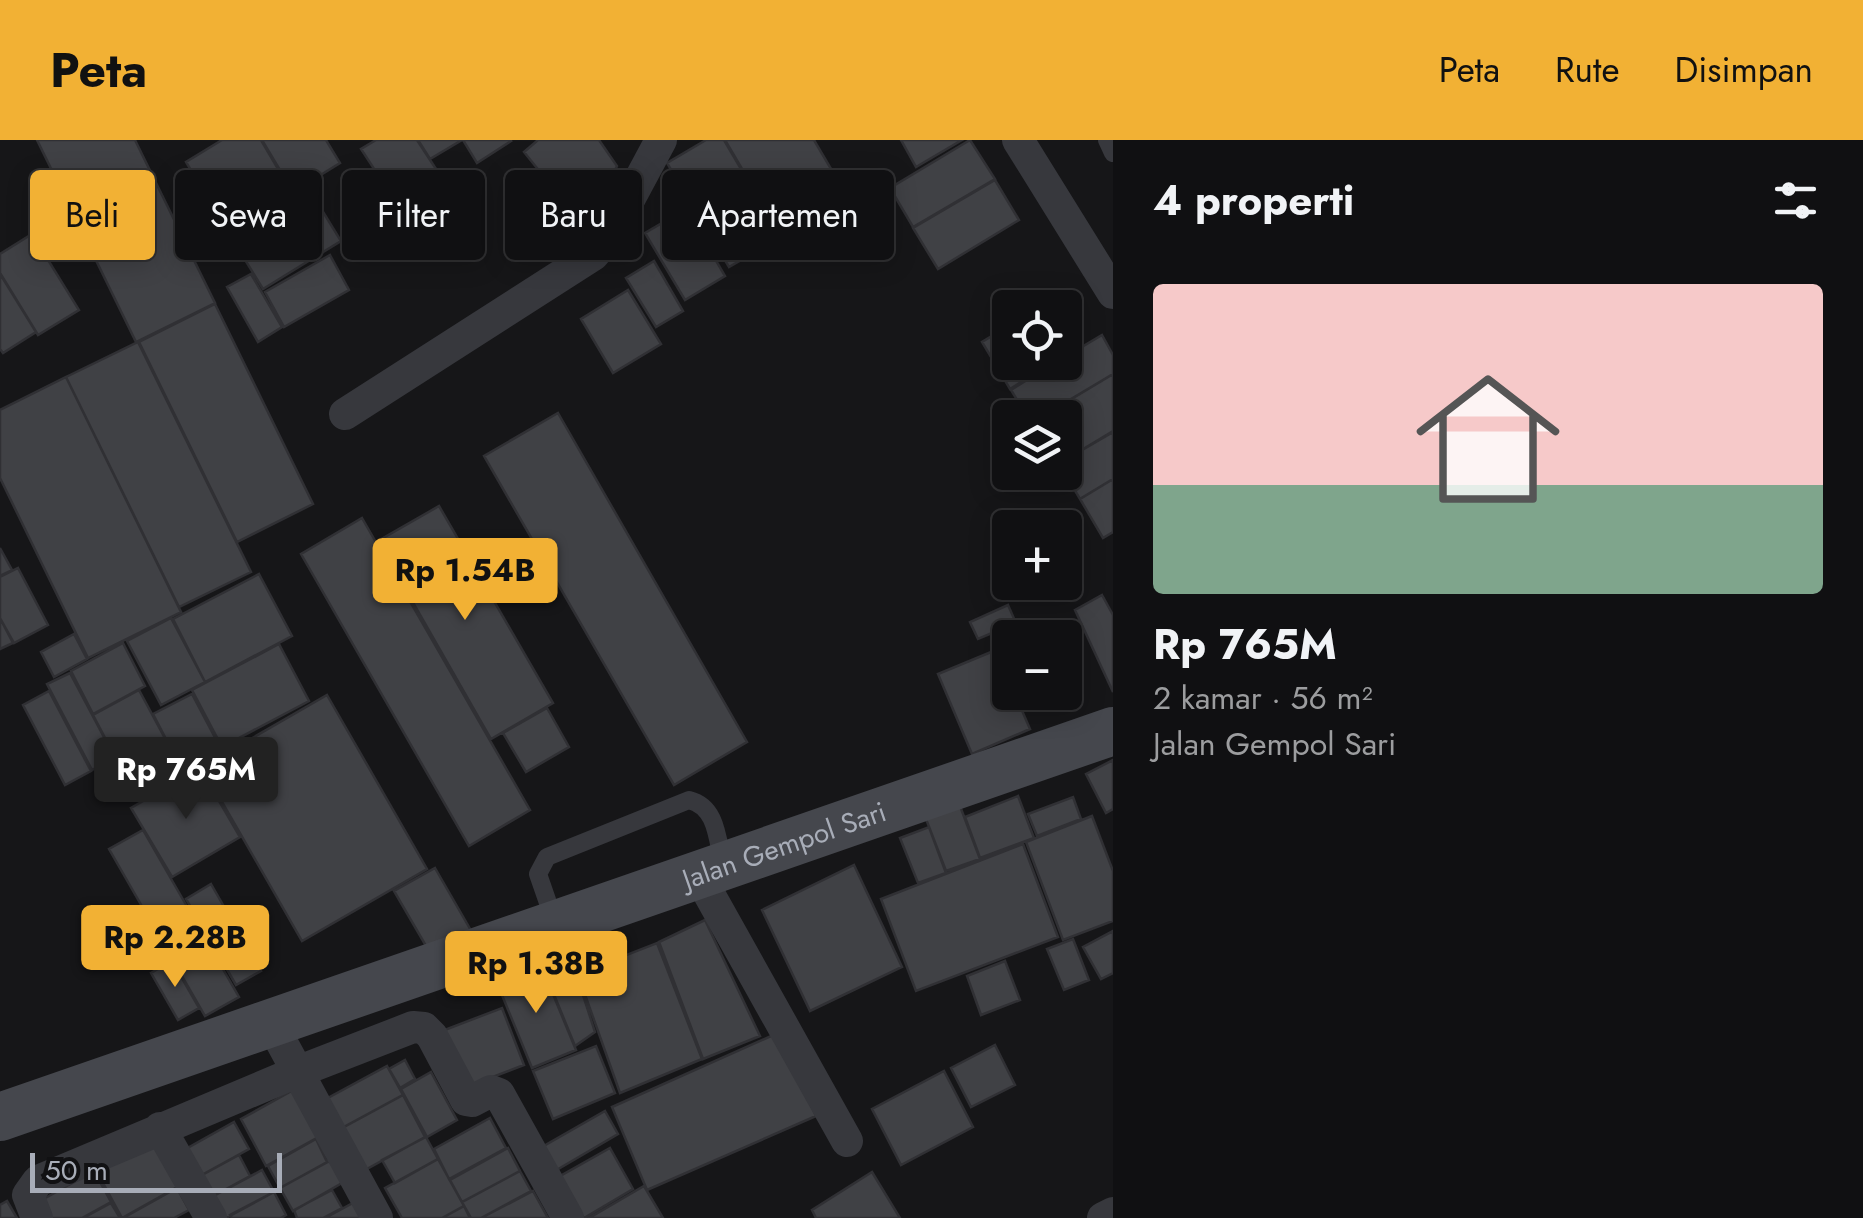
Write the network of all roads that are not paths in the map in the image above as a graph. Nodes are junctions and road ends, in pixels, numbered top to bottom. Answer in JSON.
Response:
{"nodes":[{"id":1,"x":661,"y":140,"type":"edge"},
{"id":2,"x":1018,"y":140,"type":"edge"},
{"id":3,"x":1106,"y":140,"type":"edge"},
{"id":4,"x":1113,"y":153,"type":"edge"},
{"id":5,"x":1113,"y":293,"type":"edge"},
{"id":6,"x":345,"y":414,"type":"dead end"},
{"id":7,"x":1113,"y":732,"type":"edge"},
{"id":8,"x":712,"y":872,"type":"junction"},
{"id":9,"x":556,"y":924,"type":"junction"},
{"id":10,"x":284,"y":1048,"type":"junction"},
{"id":11,"x":0,"y":1117,"type":"edge"},
{"id":12,"x":160,"y":1128,"type":"junction"},
{"id":13,"x":847,"y":1140,"type":"dead end"},
{"id":14,"x":1113,"y":1213,"type":"edge"},
{"id":15,"x":37,"y":1218,"type":"edge"},
{"id":16,"x":212,"y":1218,"type":"edge"},
{"id":17,"x":377,"y":1218,"type":"edge"},
{"id":18,"x":568,"y":1218,"type":"edge"},
{"id":19,"x":1103,"y":1218,"type":"edge"}],
"edges":[{"from":1,"to":6,"type":"street"},
{"from":2,"to":5,"type":"street"},
{"from":3,"to":4,"type":"lane"},
{"from":7,"to":8,"type":"street","name":"Jalan Gempol Sari"},
{"from":8,"to":9,"type":"street","name":"Jalan Gempol Sari"},
{"from":8,"to":9,"type":"lane"},
{"from":8,"to":13,"type":"street"},
{"from":9,"to":10,"type":"street","name":"Jalan Gempol Sari"},
{"from":10,"to":11,"type":"street","name":"Jalan Gempol Sari"},
{"from":10,"to":12,"type":"street"},
{"from":10,"to":17,"type":"street"},
{"from":10,"to":18,"type":"street"},
{"from":12,"to":15,"type":"street"},
{"from":12,"to":16,"type":"street"},
{"from":14,"to":19,"type":"street"}]}
